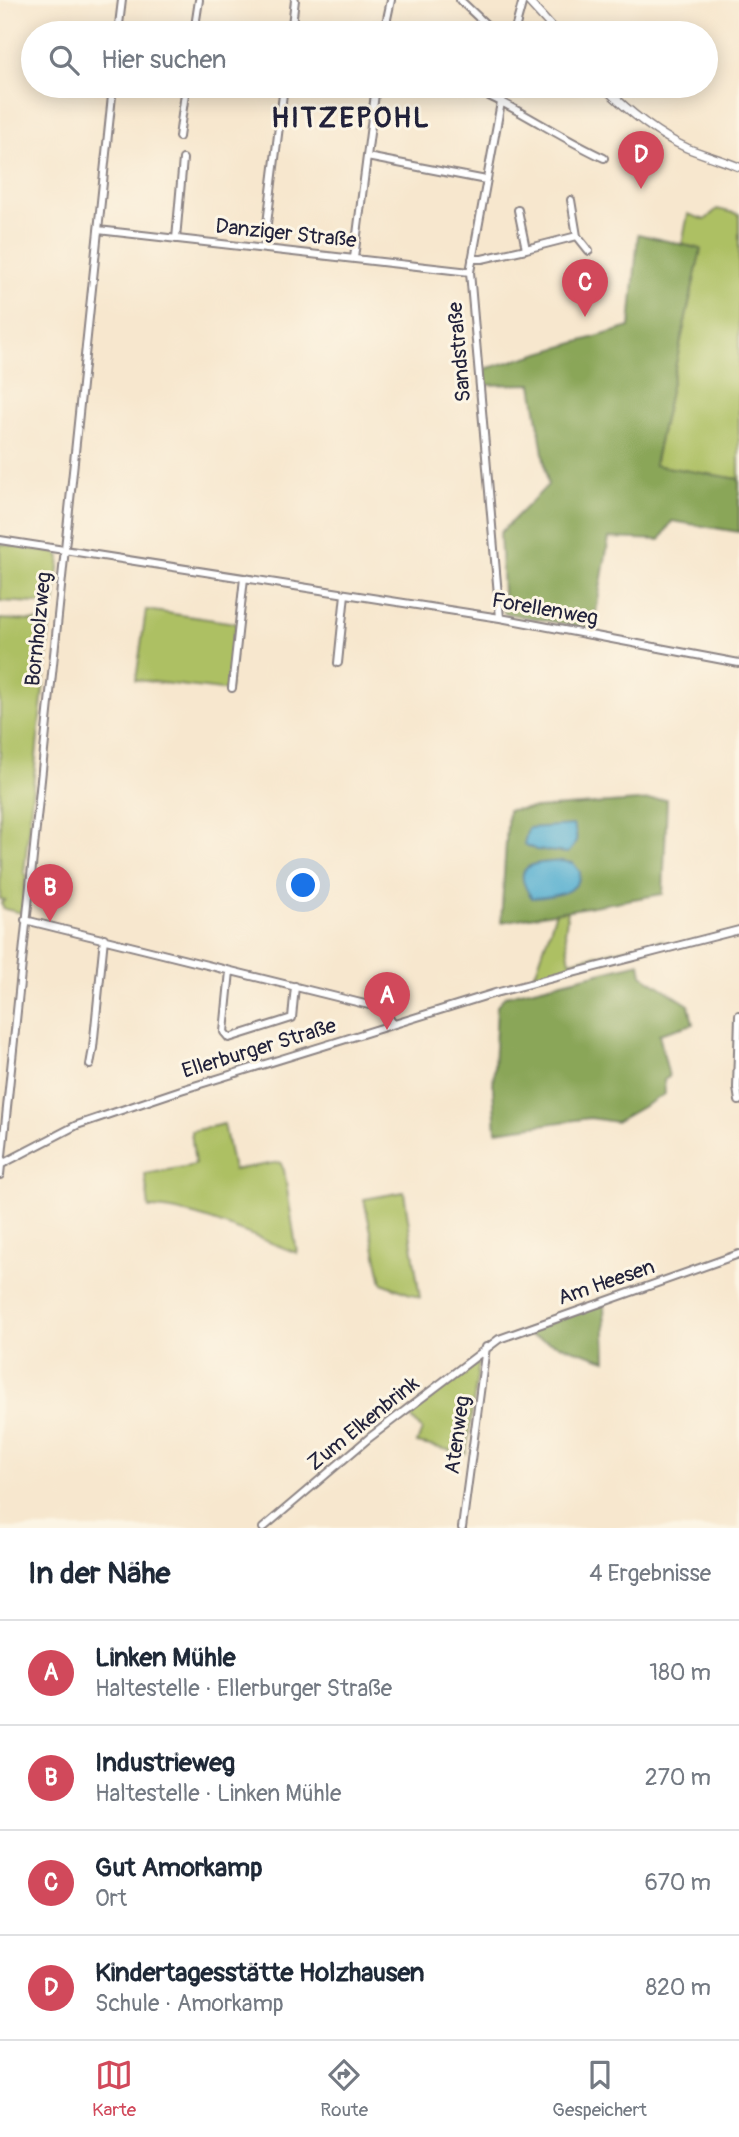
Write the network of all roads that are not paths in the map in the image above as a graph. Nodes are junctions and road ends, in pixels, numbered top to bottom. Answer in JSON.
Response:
{"nodes":[{"id":1,"x":122,"y":0,"type":"edge"},
{"id":2,"x":199,"y":0,"type":"edge"},
{"id":3,"x":295,"y":0,"type":"edge"},
{"id":4,"x":391,"y":0,"type":"edge"},
{"id":5,"x":460,"y":0,"type":"edge"},
{"id":6,"x":525,"y":0,"type":"edge"},
{"id":7,"x":119,"y":21,"type":"edge"},
{"id":8,"x":196,"y":21,"type":"edge"},
{"id":9,"x":292,"y":21,"type":"edge"},
{"id":10,"x":387,"y":21,"type":"edge"},
{"id":11,"x":482,"y":21,"type":"edge"},
{"id":12,"x":518,"y":21,"type":"edge"},
{"id":13,"x":545,"y":21,"type":"edge"},
{"id":14,"x":112,"y":98,"type":"edge"},
{"id":15,"x":185,"y":98,"type":"edge"},
{"id":16,"x":283,"y":98,"type":"edge"},
{"id":17,"x":374,"y":98,"type":"edge"},
{"id":18,"x":496,"y":98,"type":"edge"},
{"id":19,"x":616,"y":98,"type":"edge"},
{"id":20,"x":501,"y":100,"type":"junction"},
{"id":21,"x":179,"y":137,"type":"dead end"},
{"id":22,"x":367,"y":158,"type":"junction"},
{"id":23,"x":604,"y":158,"type":"dead end"},
{"id":24,"x":183,"y":159,"type":"dead end"},
{"id":25,"x":739,"y":167,"type":"edge"},
{"id":26,"x":486,"y":180,"type":"junction"},
{"id":27,"x":571,"y":200,"type":"dead end"},
{"id":28,"x":518,"y":210,"type":"dead end"},
{"id":29,"x":97,"y":230,"type":"junction"},
{"id":30,"x":576,"y":236,"type":"junction"},
{"id":31,"x":176,"y":239,"type":"junction"},
{"id":32,"x":264,"y":248,"type":"junction"},
{"id":33,"x":526,"y":249,"type":"junction"},
{"id":34,"x":589,"y":251,"type":"dead end"},
{"id":35,"x":354,"y":258,"type":"junction"},
{"id":36,"x":472,"y":259,"type":"junction"},
{"id":37,"x":470,"y":272,"type":"junction"},
{"id":38,"x":0,"y":540,"type":"edge"},
{"id":39,"x":64,"y":550,"type":"junction"},
{"id":40,"x":244,"y":578,"type":"junction"},
{"id":41,"x":345,"y":594,"type":"junction"},
{"id":42,"x":500,"y":618,"type":"junction"},
{"id":43,"x":338,"y":663,"type":"dead end"},
{"id":44,"x":739,"y":663,"type":"edge"},
{"id":45,"x":232,"y":688,"type":"dead end"},
{"id":46,"x":25,"y":920,"type":"junction"},
{"id":47,"x":739,"y":930,"type":"edge"},
{"id":48,"x":104,"y":938,"type":"junction"},
{"id":49,"x":230,"y":971,"type":"junction"},
{"id":50,"x":295,"y":986,"type":"junction"},
{"id":51,"x":739,"y":1015,"type":"edge"},
{"id":52,"x":393,"y":1024,"type":"junction"},
{"id":53,"x":739,"y":1027,"type":"edge"},
{"id":54,"x":90,"y":1065,"type":"dead end"},
{"id":55,"x":739,"y":1101,"type":"edge"},
{"id":56,"x":0,"y":1165,"type":"edge"},
{"id":57,"x":0,"y":1175,"type":"edge"},
{"id":58,"x":739,"y":1254,"type":"edge"},
{"id":59,"x":486,"y":1347,"type":"junction"},
{"id":60,"x":263,"y":1528,"type":"edge"},
{"id":61,"x":462,"y":1528,"type":"edge"}],
"edges":[{"from":1,"to":7,"type":"street"},
{"from":2,"to":8,"type":"street"},
{"from":3,"to":9,"type":"street"},
{"from":4,"to":10,"type":"street"},
{"from":5,"to":11,"type":"street"},
{"from":6,"to":12,"type":"street"},
{"from":6,"to":13,"type":"street"},
{"from":14,"to":29,"type":"street","name":"Bornholzweg"},
{"from":15,"to":21,"type":"street"},
{"from":16,"to":32,"type":"street"},
{"from":17,"to":22,"type":"street"},
{"from":18,"to":20,"type":"street"},
{"from":19,"to":25,"type":"street"},
{"from":20,"to":23,"type":"street"},
{"from":20,"to":26,"type":"street","name":"Sandstraße"},
{"from":22,"to":26,"type":"street"},
{"from":22,"to":35,"type":"street"},
{"from":24,"to":31,"type":"street"},
{"from":26,"to":36,"type":"street","name":"Sandstraße"},
{"from":27,"to":30,"type":"street"},
{"from":28,"to":33,"type":"street"},
{"from":29,"to":31,"type":"street","name":"Danziger Straße"},
{"from":29,"to":39,"type":"street","name":"Bornholzweg"},
{"from":30,"to":33,"type":"street"},
{"from":30,"to":34,"type":"street"},
{"from":31,"to":32,"type":"street","name":"Danziger Straße"},
{"from":32,"to":35,"type":"street","name":"Danziger Straße"},
{"from":33,"to":36,"type":"street"},
{"from":35,"to":37,"type":"street","name":"Danziger Straße"},
{"from":36,"to":37,"type":"street","name":"Sandstraße"},
{"from":37,"to":42,"type":"street","name":"Sandstraße"},
{"from":38,"to":39,"type":"street","name":"Forellenweg"},
{"from":39,"to":40,"type":"street","name":"Forellenweg"},
{"from":39,"to":46,"type":"street","name":"Bornholzweg"},
{"from":40,"to":41,"type":"street","name":"Forellenweg"},
{"from":40,"to":45,"type":"street"},
{"from":41,"to":42,"type":"street","name":"Forellenweg"},
{"from":41,"to":43,"type":"street"},
{"from":42,"to":44,"type":"street","name":"Forellenweg"},
{"from":46,"to":48,"type":"street"},
{"from":46,"to":56,"type":"street","name":"Bornholzweg"},
{"from":47,"to":52,"type":"street","name":"Ellerburger Straße"},
{"from":48,"to":49,"type":"street"},
{"from":48,"to":54,"type":"street"},
{"from":49,"to":50,"type":"street"},
{"from":49,"to":50,"type":"street"},
{"from":50,"to":52,"type":"street"},
{"from":51,"to":53,"type":"street"},
{"from":52,"to":56,"type":"street","name":"Ellerburger Straße"},
{"from":53,"to":55,"type":"street"},
{"from":56,"to":57,"type":"street","name":"Bornholzweg"},
{"from":58,"to":59,"type":"street","name":"Am Heesen"},
{"from":59,"to":60,"type":"street","name":"Zum Elkenbrink"},
{"from":59,"to":61,"type":"street","name":"Atenweg"}]}
